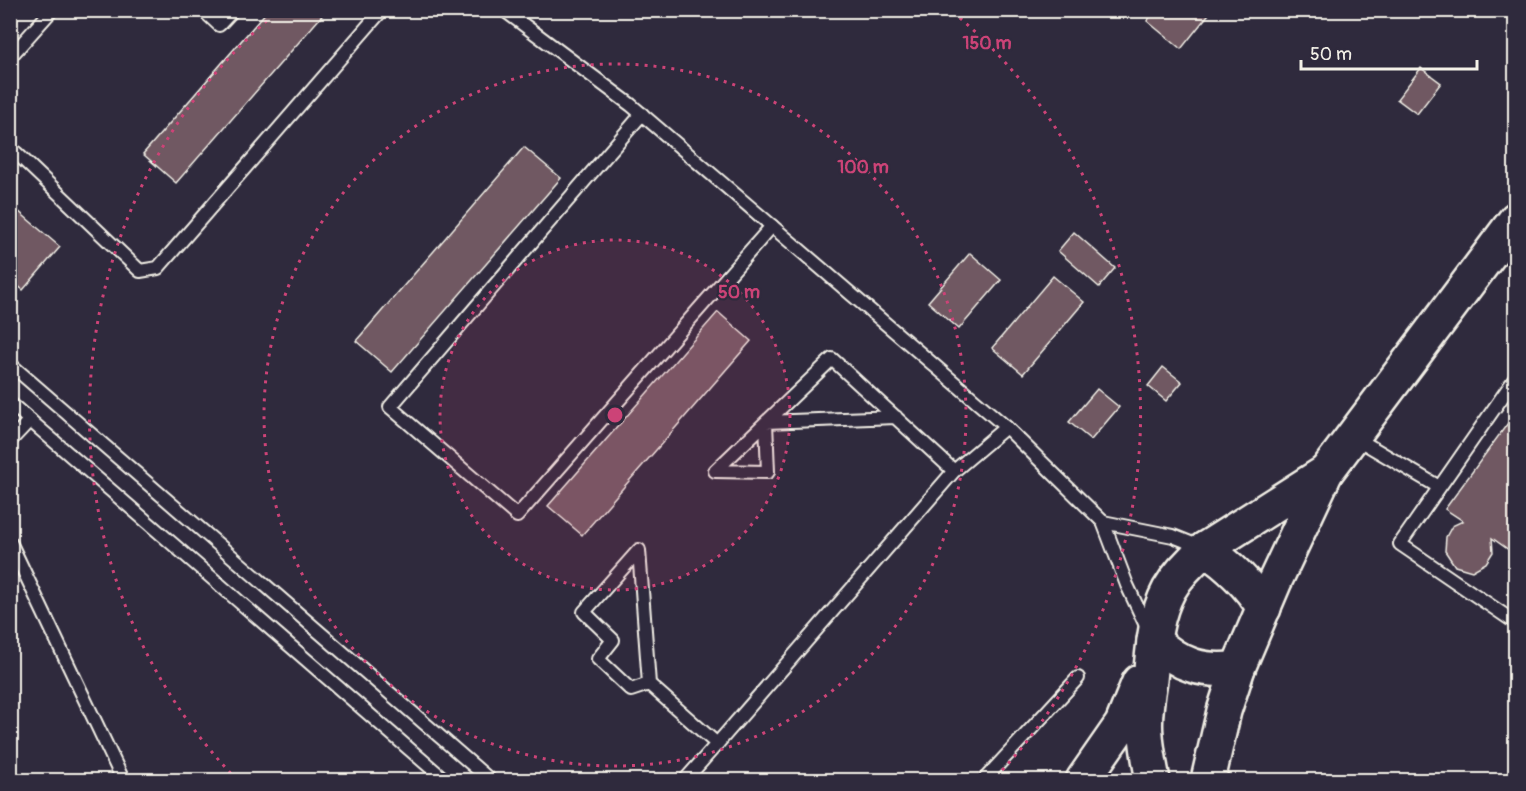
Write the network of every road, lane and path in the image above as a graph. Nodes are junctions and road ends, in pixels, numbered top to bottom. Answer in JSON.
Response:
{"nodes":[{"id":1,"x":52,"y":10,"type":"edge"},
{"id":2,"x":203,"y":10,"type":"edge"},
{"id":3,"x":233,"y":10,"type":"edge"},
{"id":4,"x":382,"y":10,"type":"edge"},
{"id":5,"x":504,"y":10,"type":"edge"},
{"id":6,"x":10,"y":57,"type":"edge"},
{"id":7,"x":642,"y":114,"type":"junction"},
{"id":8,"x":10,"y":147,"type":"edge"},
{"id":9,"x":1515,"y":219,"type":"edge"},
{"id":10,"x":772,"y":226,"type":"junction"},
{"id":11,"x":10,"y":364,"type":"edge"},
{"id":12,"x":1515,"y":381,"type":"edge"},
{"id":13,"x":10,"y":403,"type":"edge"},
{"id":14,"x":896,"y":417,"type":"junction"},
{"id":15,"x":30,"y":420,"type":"junction"},
{"id":16,"x":766,"y":422,"type":"junction"},
{"id":17,"x":1006,"y":427,"type":"junction"},
{"id":18,"x":1353,"y":436,"type":"junction"},
{"id":19,"x":10,"y":441,"type":"edge"},
{"id":20,"x":954,"y":471,"type":"junction"},
{"id":21,"x":1326,"y":472,"type":"junction"},
{"id":22,"x":1439,"y":487,"type":"junction"},
{"id":23,"x":1103,"y":522,"type":"junction"},
{"id":24,"x":10,"y":542,"type":"edge"},
{"id":25,"x":1205,"y":549,"type":"junction"},
{"id":26,"x":1264,"y":608,"type":"junction"},
{"id":27,"x":1515,"y":623,"type":"edge"},
{"id":28,"x":1154,"y":641,"type":"junction"},
{"id":29,"x":1238,"y":668,"type":"junction"},
{"id":30,"x":1078,"y":678,"type":"dead end"},
{"id":31,"x":649,"y":684,"type":"junction"},
{"id":32,"x":717,"y":744,"type":"junction"},
{"id":33,"x":123,"y":780,"type":"edge"},
{"id":34,"x":445,"y":780,"type":"edge"},
{"id":35,"x":490,"y":780,"type":"edge"},
{"id":36,"x":685,"y":780,"type":"edge"},
{"id":37,"x":984,"y":780,"type":"edge"},
{"id":38,"x":1083,"y":780,"type":"edge"},
{"id":39,"x":1153,"y":780,"type":"edge"},
{"id":40,"x":1208,"y":780,"type":"edge"}],
"edges":[{"from":1,"to":6,"type":"lane"},
{"from":2,"to":3,"type":"lane"},
{"from":4,"to":8,"type":"lane"},
{"from":5,"to":7,"type":"lane"},
{"from":7,"to":10,"type":"lane"},
{"from":7,"to":10,"type":"lane"},
{"from":9,"to":18,"type":"main road"},
{"from":10,"to":17,"type":"lane"},
{"from":11,"to":35,"type":"lane"},
{"from":12,"to":22,"type":"lane"},
{"from":13,"to":15,"type":"lane"},
{"from":14,"to":16,"type":"lane"},
{"from":14,"to":16,"type":"lane"},
{"from":14,"to":20,"type":"lane"},
{"from":15,"to":19,"type":"lane"},
{"from":15,"to":34,"type":"lane"},
{"from":16,"to":16,"type":"lane"},
{"from":17,"to":20,"type":"lane"},
{"from":17,"to":23,"type":"lane"},
{"from":18,"to":21,"type":"main road"},
{"from":18,"to":22,"type":"lane"},
{"from":20,"to":32,"type":"lane"},
{"from":21,"to":25,"type":"main road"},
{"from":21,"to":26,"type":"main road"},
{"from":22,"to":27,"type":"lane"},
{"from":23,"to":25,"type":"lane"},
{"from":23,"to":28,"type":"lane"},
{"from":24,"to":33,"type":"lane"},
{"from":25,"to":26,"type":"main road"},
{"from":25,"to":28,"type":"main road"},
{"from":26,"to":29,"type":"main road"},
{"from":28,"to":29,"type":"main road"},
{"from":28,"to":38,"type":"main road"},
{"from":28,"to":39,"type":"main road"},
{"from":29,"to":40,"type":"main road"},
{"from":30,"to":37,"type":"lane"},
{"from":31,"to":31,"type":"lane"},
{"from":31,"to":32,"type":"lane"},
{"from":32,"to":36,"type":"lane"}]}
